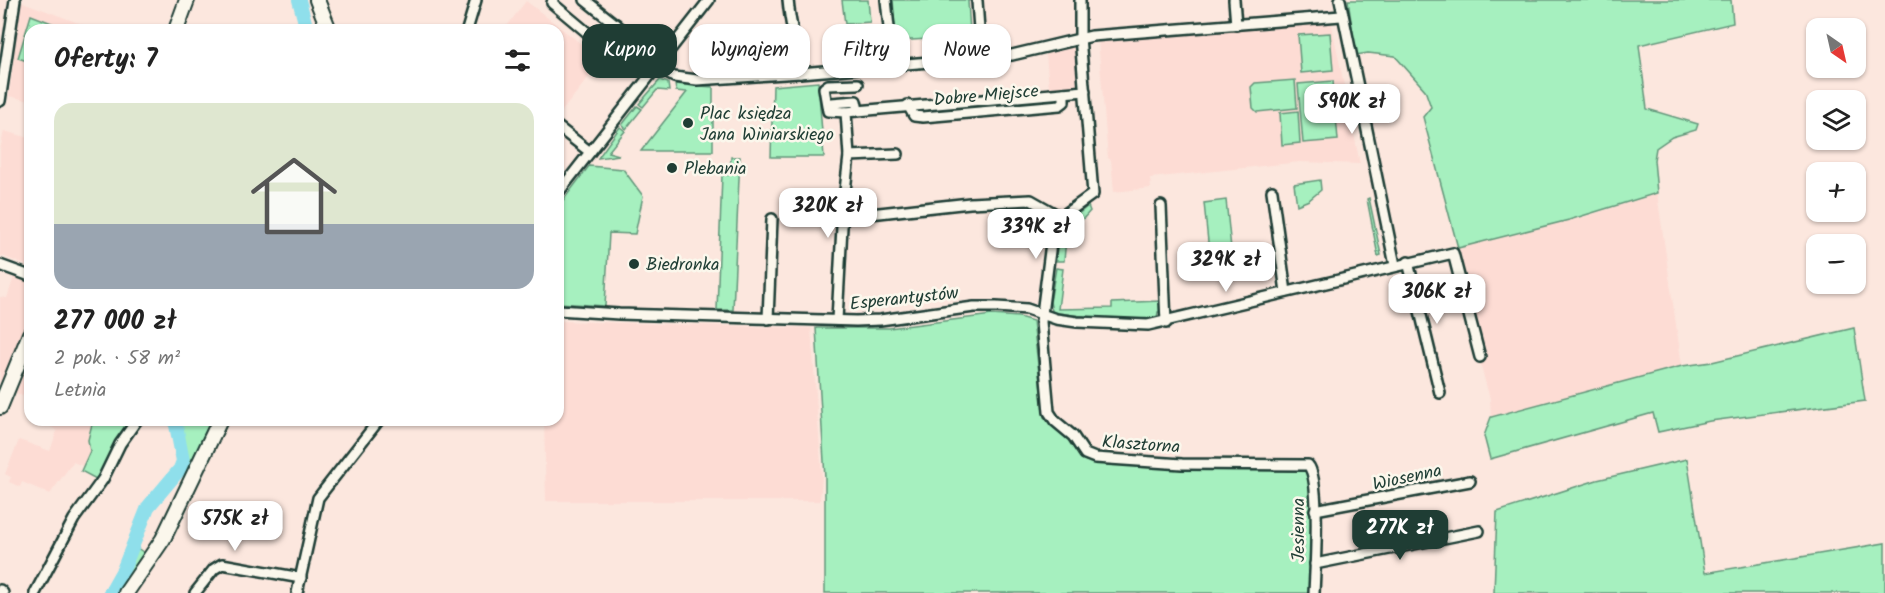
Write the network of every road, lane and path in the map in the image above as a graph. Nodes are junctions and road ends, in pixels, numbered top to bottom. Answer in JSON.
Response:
{"nodes":[{"id":1,"x":15,"y":0,"type":"edge"},
{"id":2,"x":187,"y":0,"type":"edge"},
{"id":3,"x":317,"y":0,"type":"edge"},
{"id":4,"x":476,"y":0,"type":"edge"},
{"id":5,"x":553,"y":0,"type":"edge"},
{"id":6,"x":585,"y":0,"type":"edge"},
{"id":7,"x":709,"y":0,"type":"edge"},
{"id":8,"x":788,"y":0,"type":"edge"},
{"id":9,"x":886,"y":0,"type":"edge"},
{"id":10,"x":1080,"y":0,"type":"edge"},
{"id":11,"x":1234,"y":0,"type":"edge"},
{"id":12,"x":1340,"y":0,"type":"edge"},
{"id":13,"x":977,"y":1,"type":"edge"},
{"id":14,"x":1341,"y":16,"type":"junction"},
{"id":15,"x":178,"y":24,"type":"edge"},
{"id":16,"x":327,"y":24,"type":"edge"},
{"id":17,"x":469,"y":24,"type":"edge"},
{"id":18,"x":616,"y":24,"type":"edge"},
{"id":19,"x":790,"y":24,"type":"edge"},
{"id":20,"x":889,"y":24,"type":"edge"},
{"id":21,"x":979,"y":24,"type":"edge"},
{"id":22,"x":1236,"y":25,"type":"junction"},
{"id":23,"x":582,"y":28,"type":"edge"},
{"id":24,"x":1080,"y":37,"type":"junction"},
{"id":25,"x":677,"y":41,"type":"edge"},
{"id":26,"x":1011,"y":55,"type":"edge"},
{"id":27,"x":677,"y":77,"type":"edge"},
{"id":28,"x":648,"y":78,"type":"edge"},
{"id":29,"x":726,"y":78,"type":"edge"},
{"id":30,"x":858,"y":84,"type":"dead end"},
{"id":31,"x":1085,"y":91,"type":"junction"},
{"id":32,"x":0,"y":101,"type":"edge"},
{"id":33,"x":832,"y":103,"type":"dead end"},
{"id":34,"x":858,"y":110,"type":"junction"},
{"id":35,"x":846,"y":112,"type":"junction"},
{"id":36,"x":564,"y":132,"type":"edge"},
{"id":37,"x":590,"y":152,"type":"junction"},
{"id":38,"x":898,"y":154,"type":"dead end"},
{"id":39,"x":848,"y":158,"type":"junction"},
{"id":40,"x":564,"y":177,"type":"edge"},
{"id":41,"x":1272,"y":191,"type":"dead end"},
{"id":42,"x":1161,"y":206,"type":"dead end"},
{"id":43,"x":843,"y":217,"type":"junction"},
{"id":44,"x":1061,"y":218,"type":"junction"},
{"id":45,"x":772,"y":219,"type":"dead end"},
{"id":46,"x":1408,"y":262,"type":"junction"},
{"id":47,"x":0,"y":265,"type":"edge"},
{"id":48,"x":1395,"y":265,"type":"junction"},
{"id":49,"x":24,"y":274,"type":"edge"},
{"id":50,"x":1286,"y":292,"type":"junction"},
{"id":51,"x":564,"y":310,"type":"edge"},
{"id":52,"x":1042,"y":315,"type":"junction"},
{"id":53,"x":768,"y":319,"type":"junction"},
{"id":54,"x":837,"y":320,"type":"junction"},
{"id":55,"x":1166,"y":323,"type":"junction"},
{"id":56,"x":24,"y":349,"type":"edge"},
{"id":57,"x":1480,"y":357,"type":"dead end"},
{"id":58,"x":1440,"y":393,"type":"dead end"},
{"id":59,"x":0,"y":407,"type":"edge"},
{"id":60,"x":133,"y":426,"type":"edge"},
{"id":61,"x":217,"y":426,"type":"edge"},
{"id":62,"x":374,"y":426,"type":"edge"},
{"id":63,"x":1311,"y":468,"type":"joint"},
{"id":64,"x":1470,"y":481,"type":"dead end"},
{"id":65,"x":1315,"y":510,"type":"junction"},
{"id":66,"x":1479,"y":531,"type":"dead end"},
{"id":67,"x":1315,"y":564,"type":"junction"},
{"id":68,"x":301,"y":579,"type":"junction"},
{"id":69,"x":35,"y":593,"type":"edge"},
{"id":70,"x":126,"y":593,"type":"edge"},
{"id":71,"x":195,"y":593,"type":"edge"},
{"id":72,"x":297,"y":593,"type":"edge"},
{"id":73,"x":1314,"y":593,"type":"edge"}],
"edges":[{"from":1,"to":32,"type":"street"},
{"from":2,"to":15,"type":"street"},
{"from":3,"to":16,"type":"street"},
{"from":4,"to":17,"type":"street"},
{"from":5,"to":23,"type":"street"},
{"from":6,"to":18,"type":"street"},
{"from":7,"to":25,"type":"street"},
{"from":8,"to":19,"type":"street"},
{"from":9,"to":20,"type":"street"},
{"from":10,"to":24,"type":"street"},
{"from":11,"to":22,"type":"street"},
{"from":12,"to":14,"type":"street"},
{"from":13,"to":21,"type":"street"},
{"from":14,"to":22,"type":"street"},
{"from":14,"to":48,"type":"street"},
{"from":22,"to":24,"type":"street"},
{"from":24,"to":26,"type":"street"},
{"from":24,"to":31,"type":"street"},
{"from":27,"to":29,"type":"street"},
{"from":28,"to":37,"type":"street"},
{"from":30,"to":35,"type":"street"},
{"from":31,"to":34,"type":"street","name":"Dobre Miejsce"},
{"from":31,"to":44,"type":"street"},
{"from":33,"to":34,"type":"street"},
{"from":34,"to":35,"type":"street","name":"Dobre Miejsce"},
{"from":35,"to":39,"type":"street"},
{"from":36,"to":37,"type":"street"},
{"from":37,"to":40,"type":"street"},
{"from":38,"to":39,"type":"street"},
{"from":39,"to":43,"type":"street"},
{"from":41,"to":50,"type":"street"},
{"from":42,"to":55,"type":"street"},
{"from":43,"to":44,"type":"street"},
{"from":43,"to":54,"type":"street"},
{"from":44,"to":52,"type":"street","name":"Klasztorna"},
{"from":45,"to":53,"type":"street"},
{"from":46,"to":48,"type":"street"},
{"from":46,"to":57,"type":"street"},
{"from":46,"to":58,"type":"street"},
{"from":47,"to":49,"type":"street"},
{"from":48,"to":50,"type":"street"},
{"from":50,"to":55,"type":"street"},
{"from":51,"to":53,"type":"street","name":"Esperantystów"},
{"from":52,"to":54,"type":"street","name":"Esperantystów"},
{"from":52,"to":55,"type":"street","name":"Esperantystów"},
{"from":52,"to":63,"type":"street","name":"Klasztorna"},
{"from":53,"to":54,"type":"street","name":"Esperantystów"},
{"from":56,"to":59,"type":"street"},
{"from":60,"to":69,"type":"street"},
{"from":61,"to":70,"type":"street"},
{"from":62,"to":68,"type":"street"},
{"from":63,"to":65,"type":"street","name":"Jesienna"},
{"from":64,"to":65,"type":"street","name":"Wiosenna"},
{"from":65,"to":67,"type":"street","name":"Jesienna"},
{"from":66,"to":67,"type":"street"},
{"from":67,"to":73,"type":"street","name":"Jesienna"},
{"from":68,"to":71,"type":"street"},
{"from":68,"to":72,"type":"street"}]}
